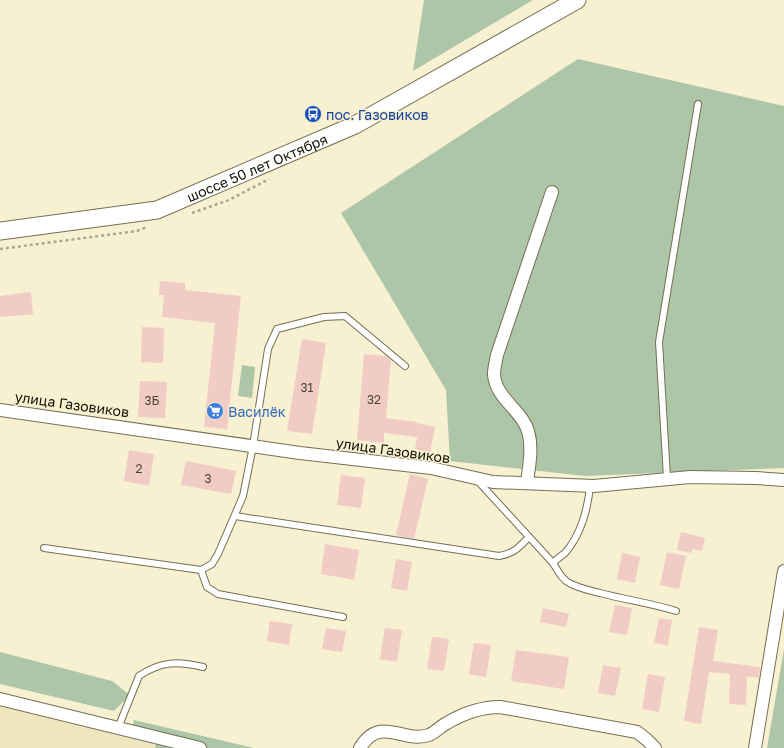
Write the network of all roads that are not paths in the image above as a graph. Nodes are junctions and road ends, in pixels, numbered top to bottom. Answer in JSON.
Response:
{"nodes":[{"id":1,"x":569,"y":2,"type":"edge"},
{"id":2,"x":698,"y":104,"type":"dead end"},
{"id":3,"x":552,"y":192,"type":"dead end"},
{"id":4,"x":0,"y":230,"type":"edge"},
{"id":5,"x":405,"y":366,"type":"dead end"},
{"id":6,"x":0,"y":410,"type":"edge"},
{"id":7,"x":253,"y":446,"type":"junction"},
{"id":8,"x":474,"y":478,"type":"junction"},
{"id":9,"x":667,"y":478,"type":"junction"},
{"id":10,"x":784,"y":480,"type":"edge"},
{"id":11,"x":527,"y":483,"type":"junction"},
{"id":12,"x":590,"y":486,"type":"junction"},
{"id":13,"x":235,"y":516,"type":"junction"},
{"id":14,"x":529,"y":537,"type":"junction"},
{"id":15,"x":44,"y":548,"type":"dead end"},
{"id":16,"x":553,"y":563,"type":"junction"},
{"id":17,"x":200,"y":570,"type":"junction"},
{"id":18,"x":784,"y":571,"type":"edge"},
{"id":19,"x":676,"y":611,"type":"dead end"},
{"id":20,"x":343,"y":617,"type":"dead end"},
{"id":21,"x":203,"y":667,"type":"dead end"},
{"id":22,"x":0,"y":699,"type":"edge"},
{"id":23,"x":118,"y":728,"type":"junction"},
{"id":24,"x":161,"y":744,"type":"edge"},
{"id":25,"x":200,"y":748,"type":"edge"},
{"id":26,"x":360,"y":748,"type":"edge"},
{"id":27,"x":655,"y":748,"type":"edge"},
{"id":28,"x":755,"y":748,"type":"edge"}],
"edges":[{"from":1,"to":4,"type":"street","name":"шоссе 50 лет Октября"},
{"from":2,"to":9,"type":"lane"},
{"from":3,"to":11,"type":"street"},
{"from":5,"to":7,"type":"lane"},
{"from":6,"to":7,"type":"street","name":"улица Газовиков"},
{"from":7,"to":8,"type":"street","name":"улица Газовиков"},
{"from":7,"to":13,"type":"lane"},
{"from":8,"to":11,"type":"street","name":"улица Газовиков"},
{"from":8,"to":14,"type":"lane"},
{"from":9,"to":10,"type":"street","name":"улица Газовиков"},
{"from":9,"to":12,"type":"street","name":"улица Газовиков"},
{"from":11,"to":12,"type":"street","name":"улица Газовиков"},
{"from":12,"to":16,"type":"lane"},
{"from":13,"to":14,"type":"lane"},
{"from":13,"to":17,"type":"lane"},
{"from":14,"to":16,"type":"lane"},
{"from":15,"to":17,"type":"lane"},
{"from":16,"to":19,"type":"lane"},
{"from":17,"to":20,"type":"lane"},
{"from":18,"to":28,"type":"street"},
{"from":21,"to":23,"type":"lane"},
{"from":22,"to":23,"type":"street"},
{"from":23,"to":24,"type":"street"},
{"from":24,"to":25,"type":"street"},
{"from":26,"to":27,"type":"street"}]}
